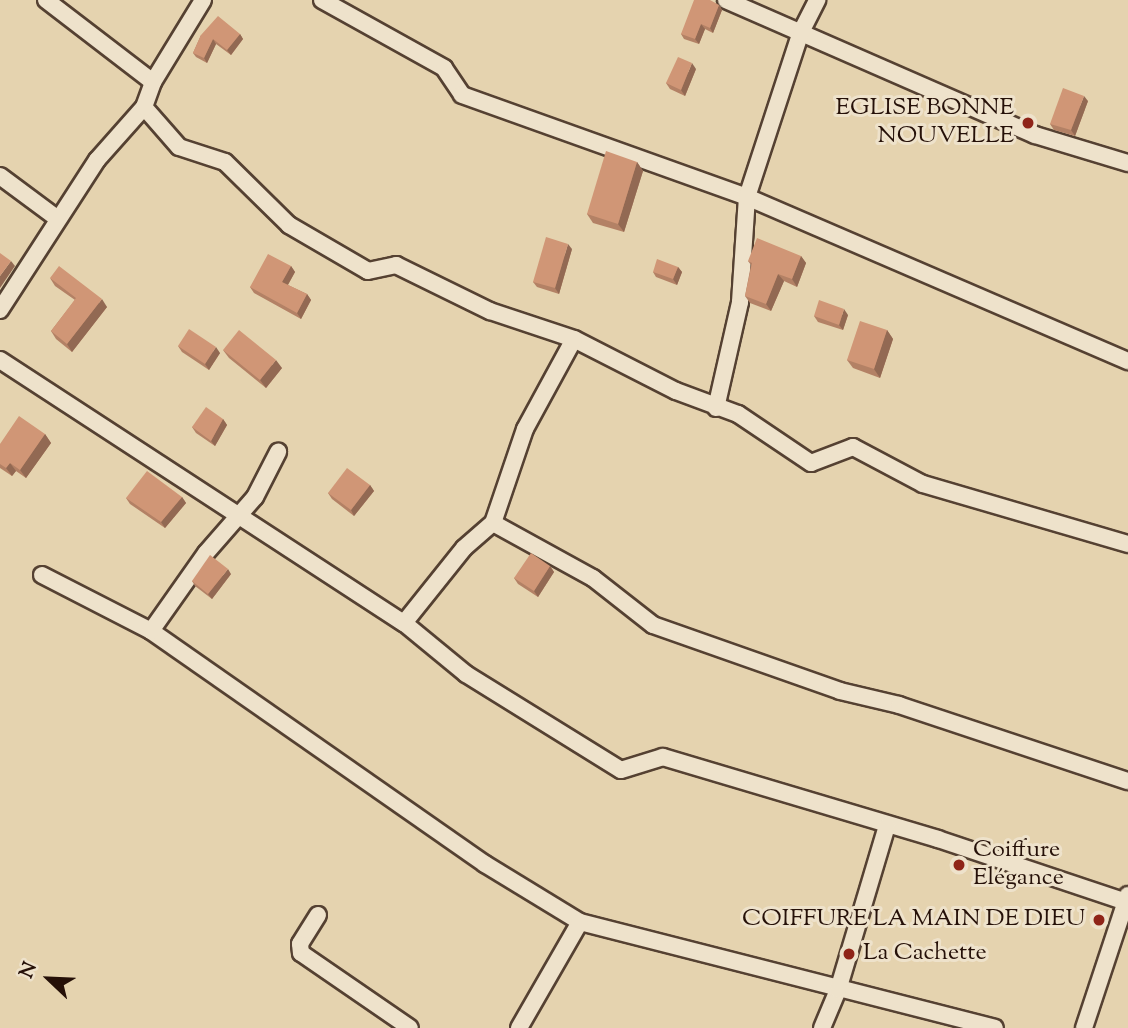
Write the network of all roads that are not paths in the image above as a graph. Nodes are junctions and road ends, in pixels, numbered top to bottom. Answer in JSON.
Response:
{"nodes":[{"id":1,"x":46,"y":0,"type":"edge"},
{"id":2,"x":204,"y":0,"type":"edge"},
{"id":3,"x":322,"y":0,"type":"edge"},
{"id":4,"x":726,"y":0,"type":"edge"},
{"id":5,"x":817,"y":0,"type":"edge"},
{"id":6,"x":801,"y":32,"type":"junction"},
{"id":7,"x":153,"y":82,"type":"junction"},
{"id":8,"x":144,"y":107,"type":"junction"},
{"id":9,"x":1128,"y":163,"type":"edge"},
{"id":10,"x":0,"y":176,"type":"edge"},
{"id":11,"x":747,"y":197,"type":"junction"},
{"id":12,"x":58,"y":219,"type":"junction"},
{"id":13,"x":0,"y":310,"type":"edge"},
{"id":14,"x":574,"y":339,"type":"junction"},
{"id":15,"x":0,"y":360,"type":"edge"},
{"id":16,"x":1128,"y":361,"type":"edge"},
{"id":17,"x":716,"y":408,"type":"junction"},
{"id":18,"x":278,"y":452,"type":"dead end"},
{"id":19,"x":237,"y":514,"type":"junction"},
{"id":20,"x":493,"y":523,"type":"junction"},
{"id":21,"x":1128,"y":544,"type":"edge"},
{"id":22,"x":42,"y":575,"type":"dead end"},
{"id":23,"x":404,"y":623,"type":"junction"},
{"id":24,"x":151,"y":631,"type":"junction"},
{"id":25,"x":1128,"y":781,"type":"edge"},
{"id":26,"x":887,"y":826,"type":"junction"},
{"id":27,"x":1127,"y":899,"type":"edge"},
{"id":28,"x":318,"y":915,"type":"dead end"},
{"id":29,"x":580,"y":922,"type":"junction"},
{"id":30,"x":838,"y":990,"type":"junction"},
{"id":31,"x":410,"y":1028,"type":"edge"},
{"id":32,"x":519,"y":1028,"type":"edge"},
{"id":33,"x":821,"y":1028,"type":"edge"},
{"id":34,"x":995,"y":1028,"type":"edge"},
{"id":35,"x":1084,"y":1028,"type":"edge"}],
"edges":[{"from":1,"to":7,"type":"street"},
{"from":2,"to":7,"type":"street"},
{"from":3,"to":11,"type":"street"},
{"from":4,"to":6,"type":"street"},
{"from":5,"to":6,"type":"street"},
{"from":6,"to":9,"type":"street"},
{"from":6,"to":11,"type":"street"},
{"from":7,"to":8,"type":"street"},
{"from":8,"to":12,"type":"street"},
{"from":8,"to":14,"type":"street"},
{"from":10,"to":12,"type":"street"},
{"from":11,"to":16,"type":"street"},
{"from":11,"to":17,"type":"street"},
{"from":12,"to":13,"type":"street"},
{"from":14,"to":17,"type":"street"},
{"from":14,"to":20,"type":"street"},
{"from":15,"to":19,"type":"street"},
{"from":17,"to":21,"type":"street"},
{"from":18,"to":19,"type":"street"},
{"from":19,"to":23,"type":"street"},
{"from":19,"to":24,"type":"street"},
{"from":20,"to":23,"type":"street"},
{"from":20,"to":25,"type":"street"},
{"from":22,"to":24,"type":"street"},
{"from":23,"to":26,"type":"street"},
{"from":24,"to":29,"type":"street"},
{"from":26,"to":27,"type":"street"},
{"from":26,"to":30,"type":"street"},
{"from":27,"to":35,"type":"street"},
{"from":28,"to":31,"type":"street"},
{"from":29,"to":30,"type":"street"},
{"from":29,"to":32,"type":"street"},
{"from":30,"to":33,"type":"street"},
{"from":30,"to":34,"type":"street"}]}
